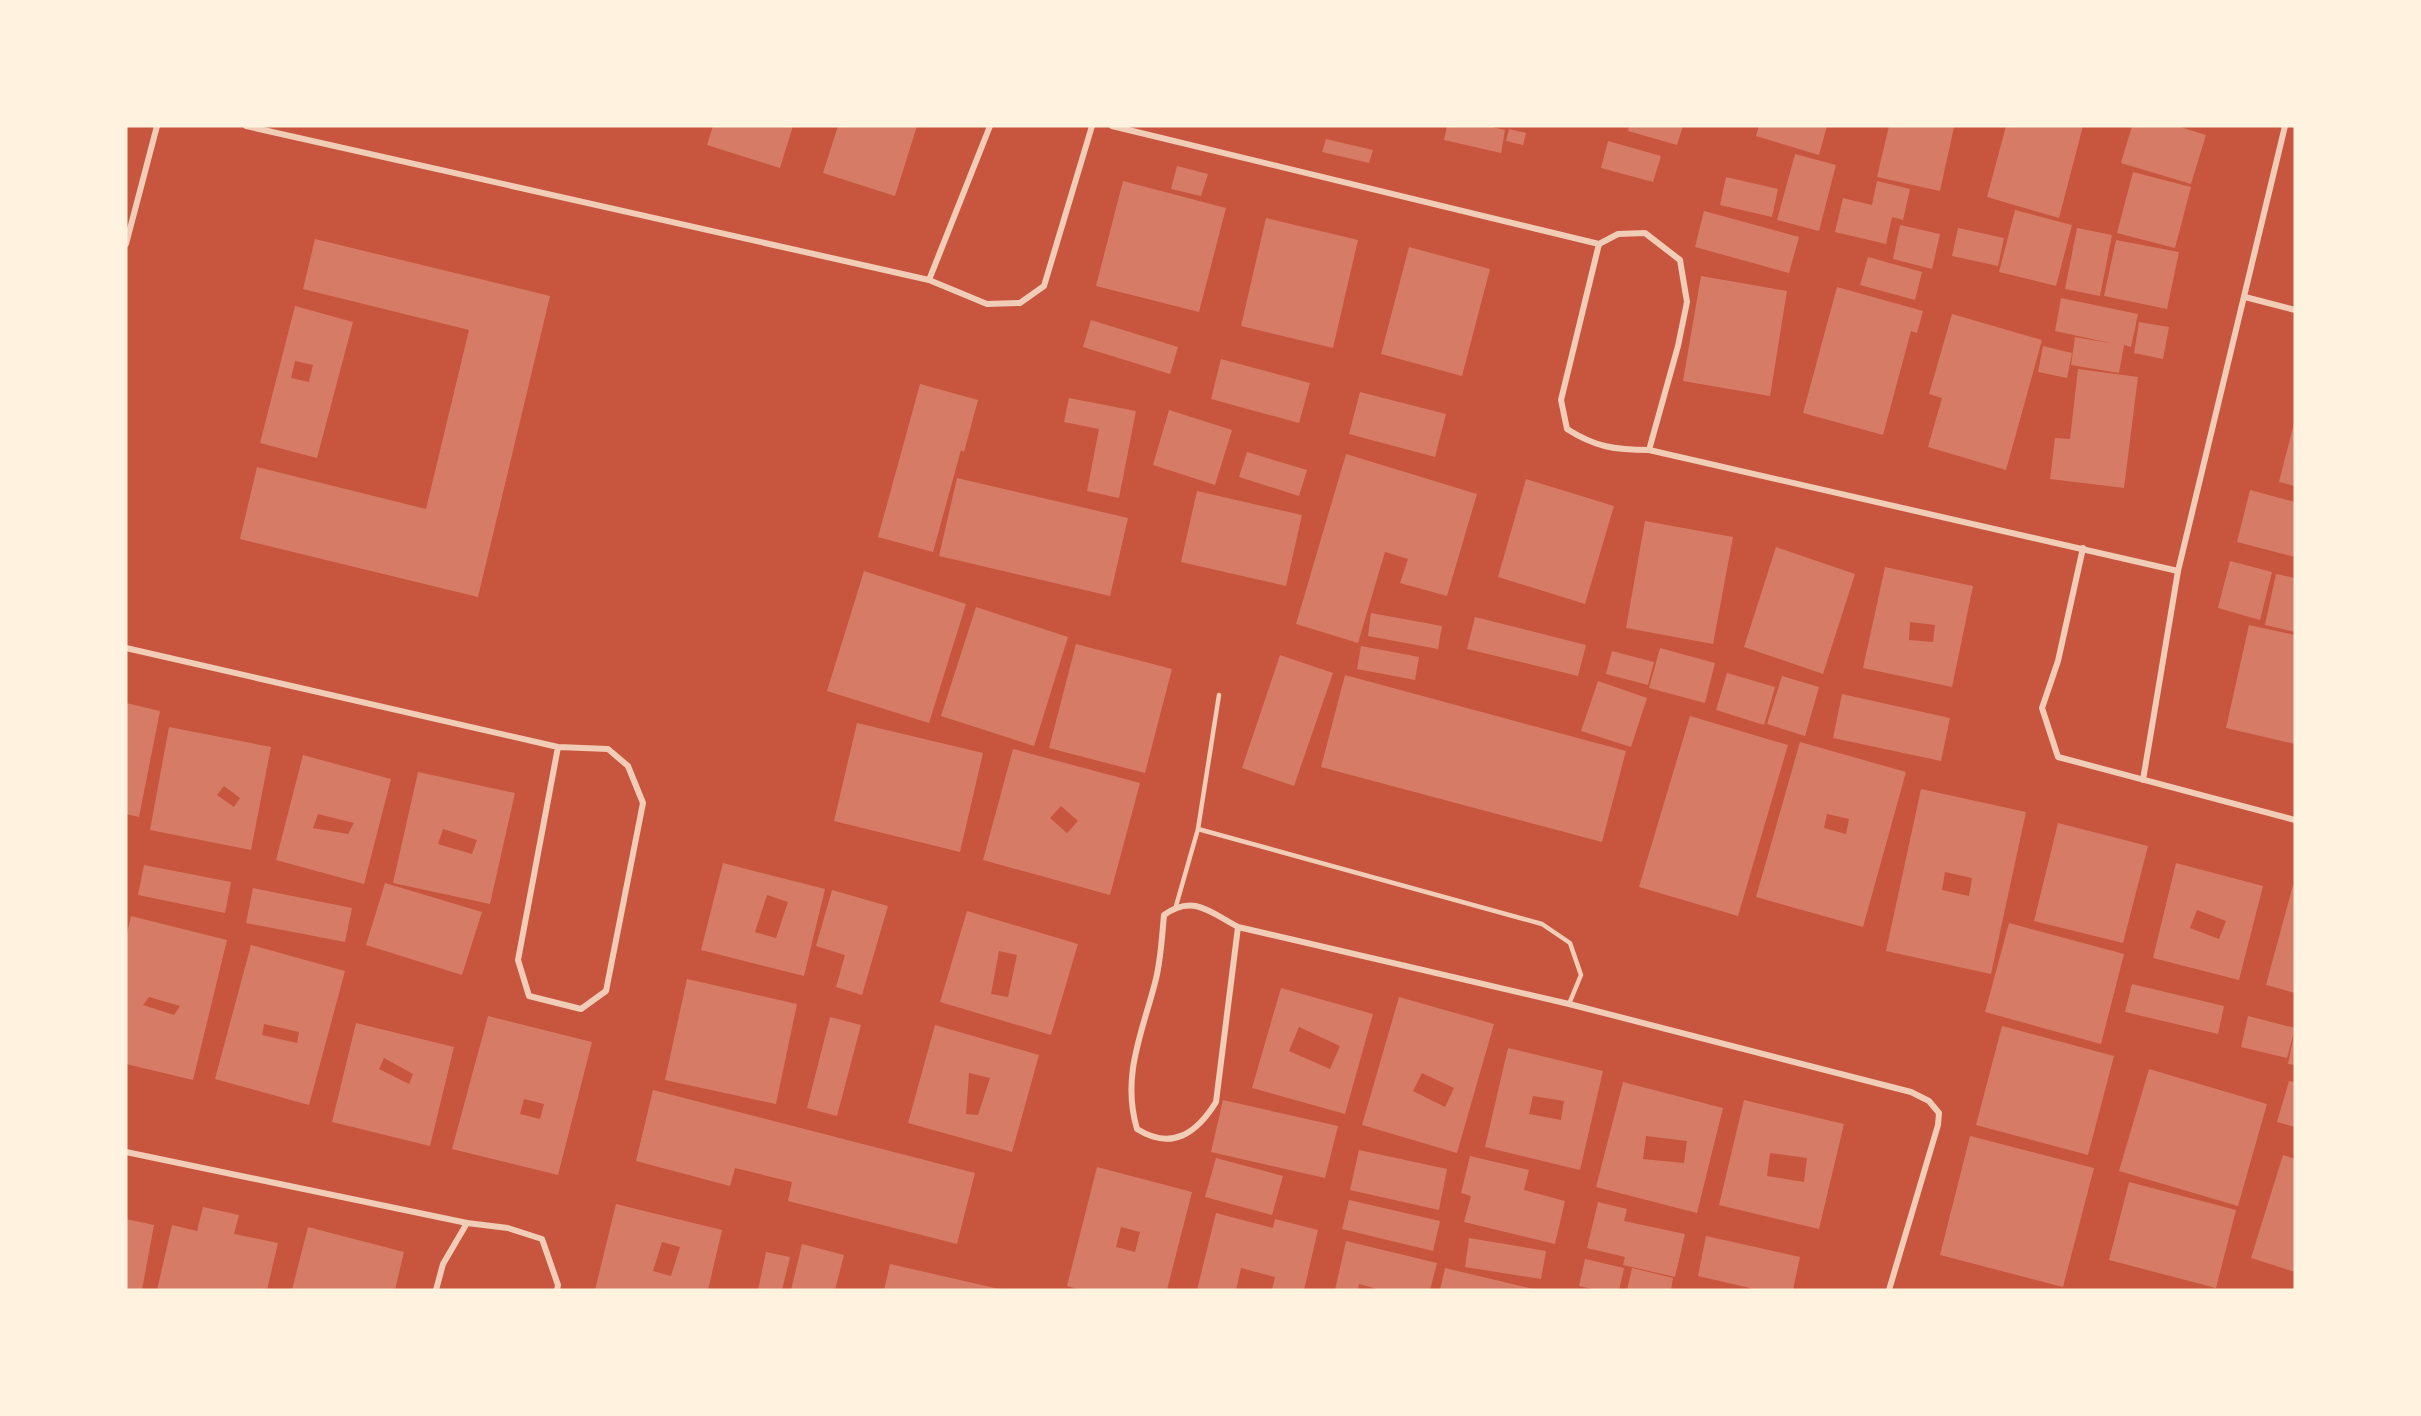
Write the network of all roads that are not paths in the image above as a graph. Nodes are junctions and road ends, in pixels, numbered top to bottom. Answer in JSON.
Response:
{"nodes":[{"id":1,"x":157,"y":126,"type":"edge"},
{"id":2,"x":246,"y":126,"type":"edge"},
{"id":3,"x":990,"y":126,"type":"edge"},
{"id":4,"x":1092,"y":126,"type":"edge"},
{"id":5,"x":1112,"y":126,"type":"edge"},
{"id":6,"x":2284,"y":126,"type":"edge"},
{"id":7,"x":126,"y":244,"type":"edge"},
{"id":8,"x":1599,"y":244,"type":"junction"},
{"id":9,"x":929,"y":280,"type":"junction"},
{"id":10,"x":2245,"y":297,"type":"junction"},
{"id":11,"x":2295,"y":310,"type":"edge"},
{"id":12,"x":1649,"y":450,"type":"junction"},
{"id":13,"x":2083,"y":548,"type":"junction"},
{"id":14,"x":2178,"y":571,"type":"junction"},
{"id":15,"x":126,"y":648,"type":"edge"},
{"id":16,"x":1219,"y":695,"type":"dead end"},
{"id":17,"x":558,"y":747,"type":"junction"},
{"id":18,"x":2143,"y":780,"type":"junction"},
{"id":19,"x":2295,"y":820,"type":"edge"},
{"id":20,"x":1197,"y":829,"type":"junction"},
{"id":21,"x":1176,"y":906,"type":"junction"},
{"id":22,"x":1238,"y":927,"type":"junction"},
{"id":23,"x":1569,"y":1004,"type":"junction"},
{"id":24,"x":126,"y":1152,"type":"edge"},
{"id":25,"x":467,"y":1222,"type":"junction"},
{"id":26,"x":436,"y":1290,"type":"edge"},
{"id":27,"x":557,"y":1290,"type":"edge"},
{"id":28,"x":1889,"y":1290,"type":"edge"}],
"edges":[{"from":1,"to":7,"type":"street"},
{"from":2,"to":9,"type":"street"},
{"from":3,"to":9,"type":"street"},
{"from":4,"to":9,"type":"street"},
{"from":5,"to":8,"type":"street"},
{"from":6,"to":10,"type":"street"},
{"from":8,"to":12,"type":"street"},
{"from":8,"to":12,"type":"street"},
{"from":10,"to":11,"type":"street"},
{"from":10,"to":14,"type":"street"},
{"from":12,"to":13,"type":"street"},
{"from":13,"to":14,"type":"street"},
{"from":13,"to":18,"type":"street"},
{"from":14,"to":18,"type":"street"},
{"from":15,"to":17,"type":"street"},
{"from":16,"to":20,"type":"lane"},
{"from":17,"to":17,"type":"street"},
{"from":18,"to":19,"type":"street"},
{"from":20,"to":21,"type":"lane"},
{"from":20,"to":23,"type":"lane"},
{"from":21,"to":22,"type":"street"},
{"from":21,"to":22,"type":"street"},
{"from":22,"to":23,"type":"street"},
{"from":23,"to":28,"type":"street"},
{"from":24,"to":25,"type":"street"},
{"from":25,"to":26,"type":"street"},
{"from":25,"to":27,"type":"street"}]}
